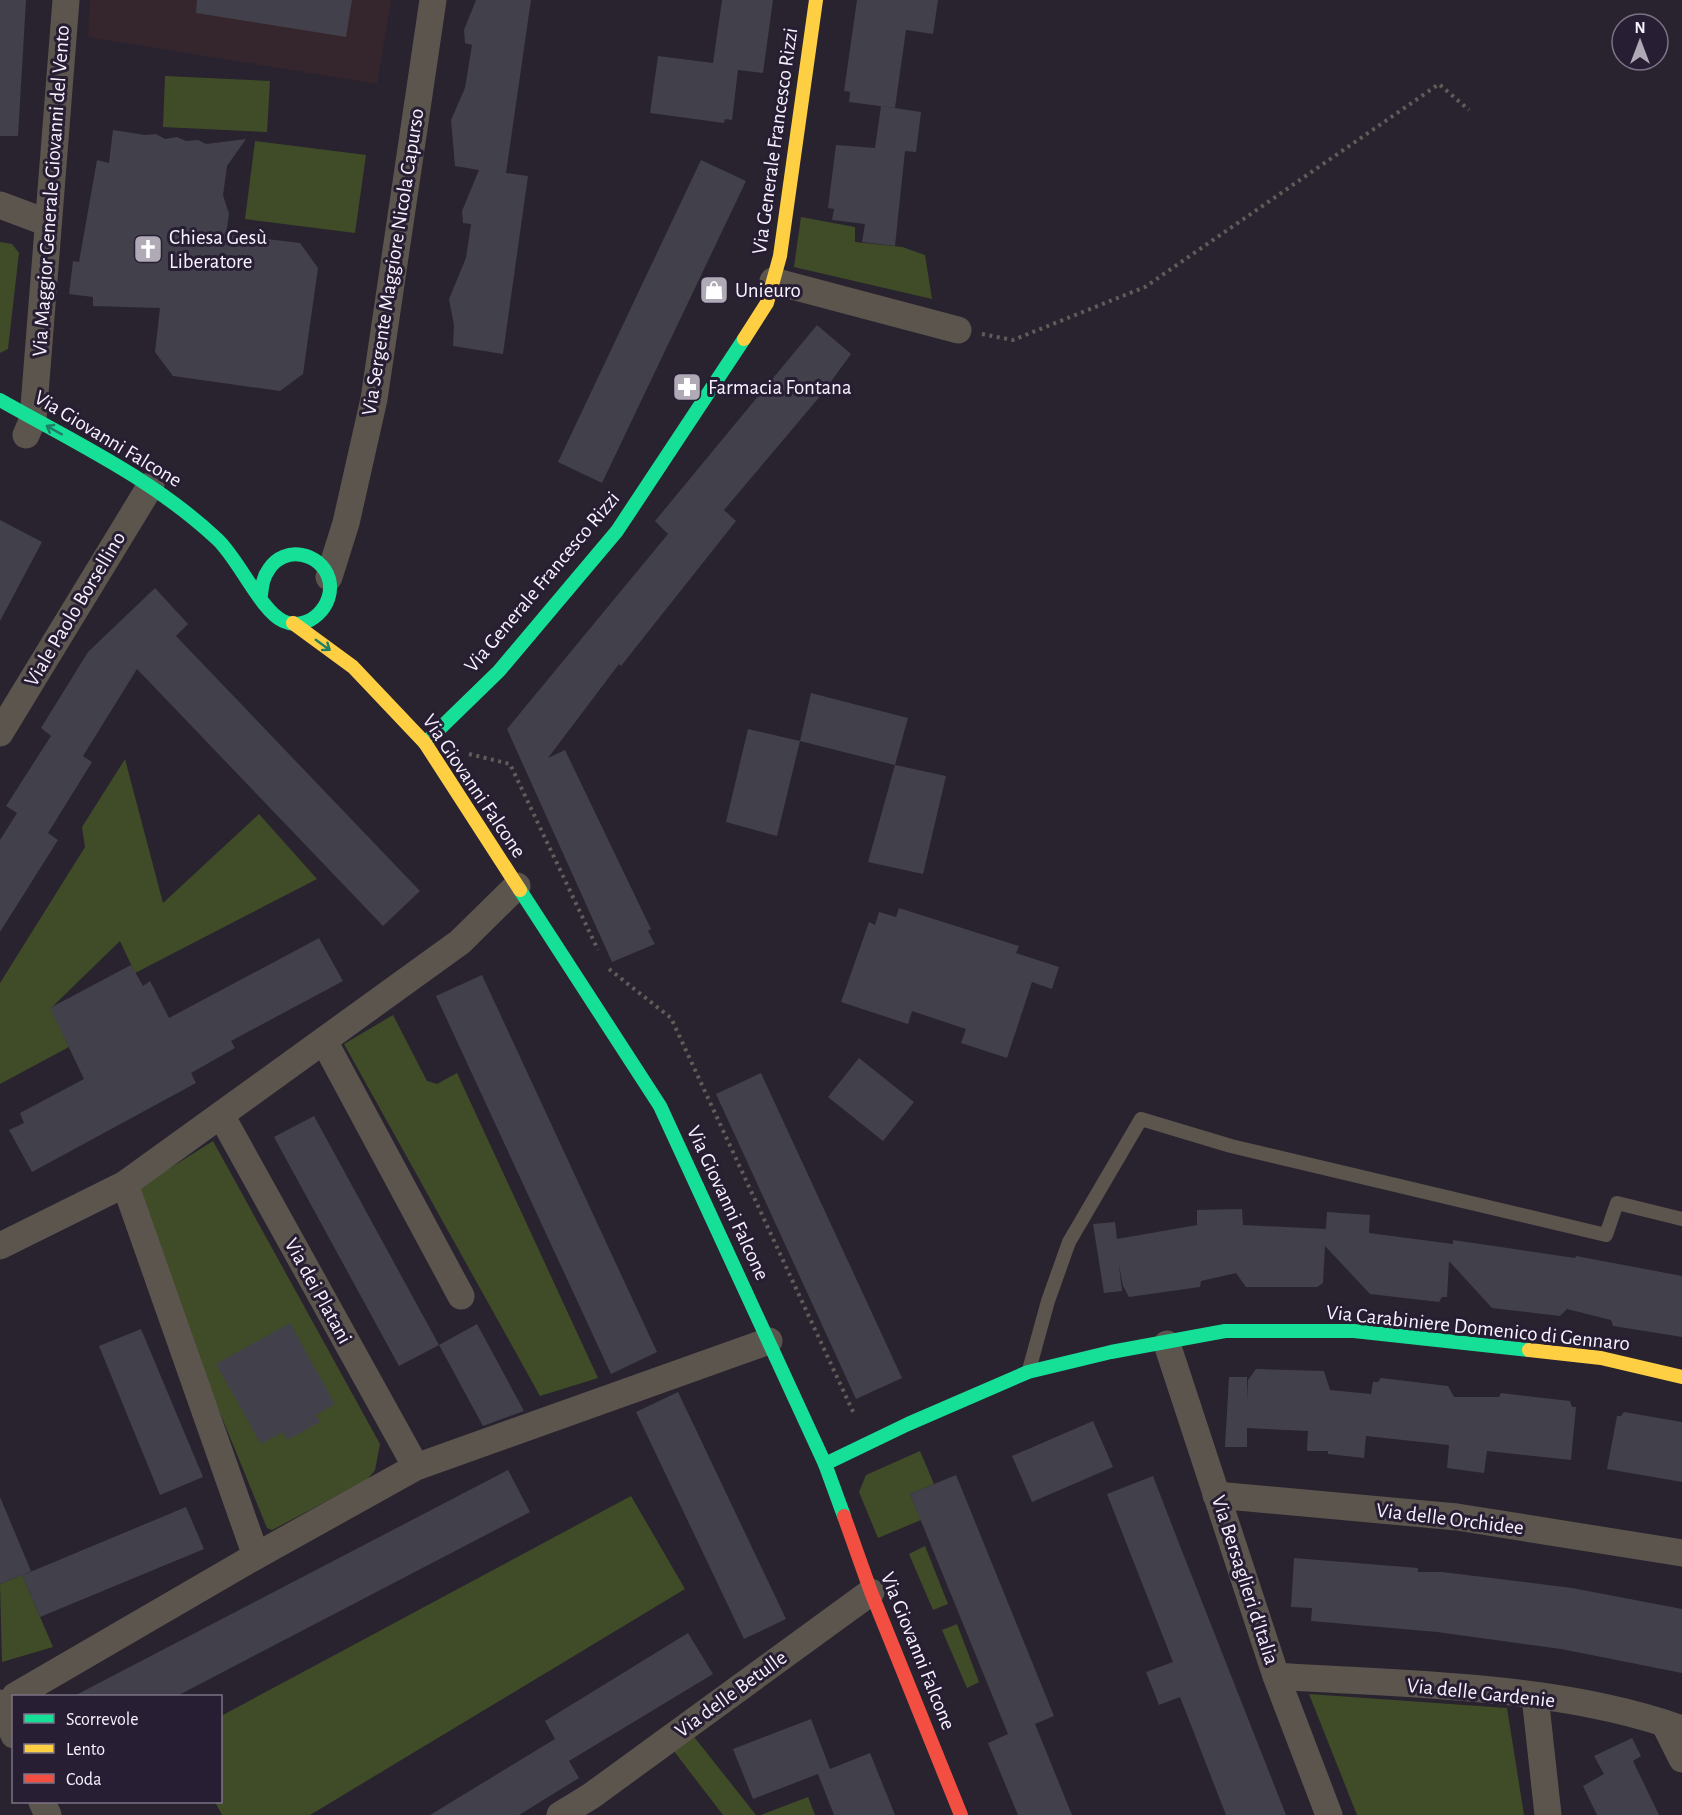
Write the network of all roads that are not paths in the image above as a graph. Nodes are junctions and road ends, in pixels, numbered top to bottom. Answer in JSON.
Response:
{"nodes":[{"id":1,"x":66,"y":0,"type":"edge"},
{"id":2,"x":433,"y":0,"type":"edge"},
{"id":3,"x":816,"y":0,"type":"edge"},
{"id":4,"x":0,"y":205,"type":"edge"},
{"id":5,"x":48,"y":223,"type":"junction"},
{"id":6,"x":773,"y":281,"type":"junction"},
{"id":7,"x":958,"y":330,"type":"road end"},
{"id":8,"x":0,"y":400,"type":"edge"},
{"id":9,"x":28,"y":431,"type":"junction"},
{"id":10,"x":141,"y":494,"type":"junction"},
{"id":11,"x":192,"y":517,"type":"junction"},
{"id":12,"x":346,"y":523,"type":"junction"},
{"id":13,"x":228,"y":549,"type":"junction"},
{"id":14,"x":291,"y":556,"type":"junction"},
{"id":15,"x":261,"y":595,"type":"junction"},
{"id":16,"x":330,"y":596,"type":"junction"},
{"id":17,"x":293,"y":623,"type":"junction"},
{"id":18,"x":345,"y":645,"type":"dead end"},
{"id":19,"x":352,"y":667,"type":"junction"},
{"id":20,"x":0,"y":733,"type":"edge"},
{"id":21,"x":425,"y":743,"type":"junction"},
{"id":22,"x":517,"y":886,"type":"junction"},
{"id":23,"x":324,"y":1041,"type":"junction"},
{"id":24,"x":221,"y":1114,"type":"junction"},
{"id":25,"x":125,"y":1184,"type":"junction"},
{"id":26,"x":1682,"y":1219,"type":"edge"},
{"id":27,"x":0,"y":1246,"type":"edge"},
{"id":28,"x":461,"y":1296,"type":"dead end"},
{"id":29,"x":769,"y":1341,"type":"junction"},
{"id":30,"x":1167,"y":1344,"type":"junction"},
{"id":31,"x":1028,"y":1372,"type":"junction"},
{"id":32,"x":1682,"y":1377,"type":"edge"},
{"id":33,"x":825,"y":1464,"type":"junction"},
{"id":34,"x":416,"y":1467,"type":"junction"},
{"id":35,"x":1216,"y":1496,"type":"junction"},
{"id":36,"x":1682,"y":1554,"type":"edge"},
{"id":37,"x":256,"y":1556,"type":"junction"},
{"id":38,"x":871,"y":1592,"type":"junction"},
{"id":39,"x":1276,"y":1676,"type":"junction"},
{"id":40,"x":17,"y":1695,"type":"edge"},
{"id":41,"x":1535,"y":1696,"type":"junction"},
{"id":42,"x":0,"y":1704,"type":"edge"},
{"id":43,"x":1673,"y":1726,"type":"edge"},
{"id":44,"x":12,"y":1731,"type":"edge"},
{"id":45,"x":1682,"y":1759,"type":"edge"},
{"id":46,"x":595,"y":1805,"type":"edge"},
{"id":47,"x":560,"y":1815,"type":"edge"},
{"id":48,"x":961,"y":1815,"type":"edge"},
{"id":49,"x":1329,"y":1815,"type":"edge"},
{"id":50,"x":1548,"y":1815,"type":"edge"}],
"edges":[{"from":1,"to":5,"type":"street","name":"Via Maggior Generale Giovanni del Vento"},
{"from":2,"to":12,"type":"street","name":"Via Sergente Maggiore Nicola Capurso"},
{"from":3,"to":6,"type":"street","name":"Via Generale Francesco Rizzi"},
{"from":4,"to":5,"type":"street"},
{"from":5,"to":9,"type":"street","name":"Via Maggior Generale Giovanni del Vento"},
{"from":6,"to":7,"type":"street"},
{"from":6,"to":21,"type":"street","name":"Via Generale Francesco Rizzi"},
{"from":8,"to":9,"type":"street","name":"Via Giovanni Falcone"},
{"from":10,"to":9,"type":"street","name":"Via Giovanni Falcone","one_way":true},
{"from":10,"to":11,"type":"street","name":"Via Giovanni Falcone"},
{"from":10,"to":11,"type":"street","name":"Via Giovanni Falcone"},
{"from":10,"to":20,"type":"street","name":"Viale Paolo Borsellino"},
{"from":11,"to":13,"type":"street","name":"Via Giovanni Falcone"},
{"from":12,"to":14,"type":"street"},
{"from":12,"to":16,"type":"street","name":"Via Sergente Maggiore Nicola Capurso"},
{"from":13,"to":14,"type":"street"},
{"from":13,"to":15,"type":"street","name":"Via Giovanni Falcone"},
{"from":14,"to":15,"type":"street"},
{"from":14,"to":16,"type":"street"},
{"from":15,"to":17,"type":"street","name":"Via Giovanni Falcone"},
{"from":16,"to":17,"type":"street"},
{"from":17,"to":19,"type":"street","name":"Via Giovanni Falcone","one_way":true},
{"from":18,"to":19,"type":"street","name":"Via Giovanni Falcone"},
{"from":19,"to":21,"type":"street","name":"Via Giovanni Falcone"},
{"from":21,"to":22,"type":"street","name":"Via Giovanni Falcone"},
{"from":22,"to":23,"type":"street"},
{"from":22,"to":29,"type":"street","name":"Via Giovanni Falcone"},
{"from":23,"to":24,"type":"street"},
{"from":23,"to":28,"type":"street"},
{"from":24,"to":25,"type":"street"},
{"from":24,"to":34,"type":"street","name":"Via dei Platani"},
{"from":25,"to":27,"type":"street"},
{"from":25,"to":37,"type":"street"},
{"from":26,"to":31,"type":"lane"},
{"from":29,"to":33,"type":"street","name":"Via Giovanni Falcone"},
{"from":29,"to":34,"type":"street"},
{"from":30,"to":31,"type":"street","name":"Via Carabiniere Domenico di Gennaro"},
{"from":30,"to":32,"type":"street","name":"Via Carabiniere Domenico di Gennaro"},
{"from":30,"to":35,"type":"street","name":"Via Bersaglieri d'Italia"},
{"from":31,"to":33,"type":"street","name":"Via Carabiniere Domenico di Gennaro"},
{"from":33,"to":38,"type":"street","name":"Via Giovanni Falcone"},
{"from":34,"to":37,"type":"street"},
{"from":35,"to":36,"type":"street","name":"Via delle Orchidee"},
{"from":35,"to":39,"type":"street","name":"Via Bersaglieri d'Italia"},
{"from":37,"to":40,"type":"street"},
{"from":38,"to":46,"type":"street","name":"Via delle Betulle"},
{"from":38,"to":48,"type":"street","name":"Via Giovanni Falcone"},
{"from":39,"to":41,"type":"street","name":"Via delle Gardenie"},
{"from":39,"to":49,"type":"street","name":"Via Bersaglieri d'Italia"},
{"from":41,"to":43,"type":"street","name":"Via delle Gardenie"},
{"from":41,"to":50,"type":"street"},
{"from":42,"to":44,"type":"street"},
{"from":43,"to":45,"type":"street"},
{"from":46,"to":47,"type":"street","name":"Via delle Betulle"}]}
